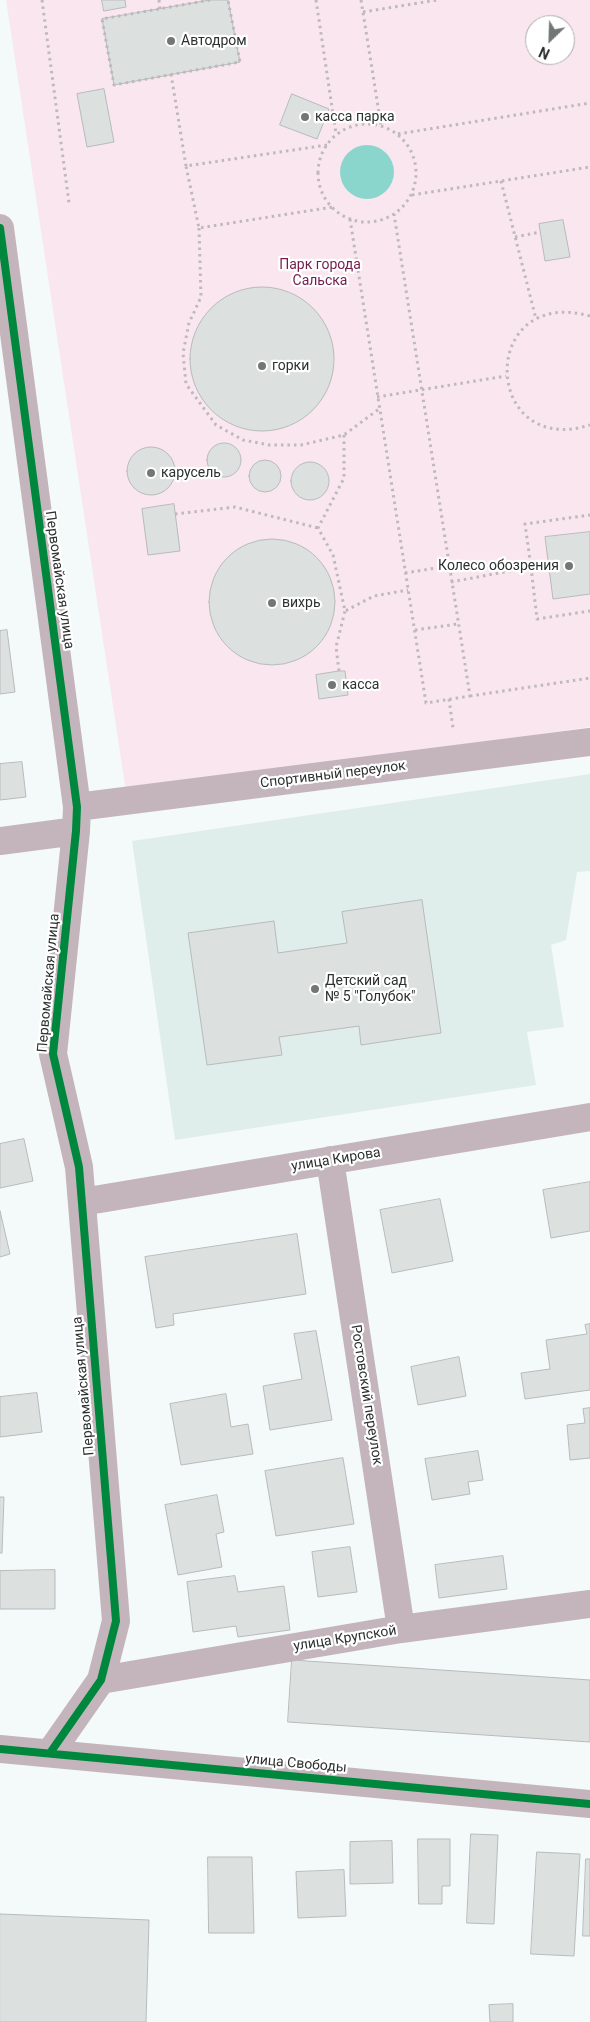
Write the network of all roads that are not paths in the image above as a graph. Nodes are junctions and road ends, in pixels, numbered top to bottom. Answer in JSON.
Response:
{"nodes":[{"id":1,"x":0,"y":228,"type":"edge"},
{"id":2,"x":590,"y":742,"type":"edge"},
{"id":3,"x":76,"y":819,"type":"junction"},
{"id":4,"x":0,"y":841,"type":"edge"},
{"id":5,"x":590,"y":1117,"type":"edge"},
{"id":6,"x":330,"y":1160,"type":"junction"},
{"id":7,"x":82,"y":1202,"type":"junction"},
{"id":8,"x":590,"y":1604,"type":"edge"},
{"id":9,"x":401,"y":1629,"type":"junction"},
{"id":10,"x":101,"y":1680,"type":"junction"},
{"id":11,"x":0,"y":1749,"type":"edge"},
{"id":12,"x":50,"y":1753,"type":"junction"},
{"id":13,"x":590,"y":1804,"type":"edge"}],
"edges":[{"from":1,"to":3,"type":"street","name":"Первомайская улица"},
{"from":2,"to":3,"type":"street","name":"Спортивный переулок"},
{"from":3,"to":4,"type":"street","name":"Спортивный переулок"},
{"from":3,"to":7,"type":"street","name":"Первомайская улица"},
{"from":5,"to":6,"type":"street","name":"улица Кирова"},
{"from":6,"to":7,"type":"street","name":"улица Кирова"},
{"from":6,"to":9,"type":"street","name":"Ростовский переулок"},
{"from":7,"to":10,"type":"street","name":"Первомайская улица"},
{"from":8,"to":9,"type":"street","name":"улица Крупской"},
{"from":9,"to":10,"type":"street","name":"улица Крупской"},
{"from":10,"to":12,"type":"street","name":"Первомайская улица"},
{"from":11,"to":12,"type":"street","name":"улица Свободы"},
{"from":12,"to":13,"type":"street","name":"улица Свободы"}]}
